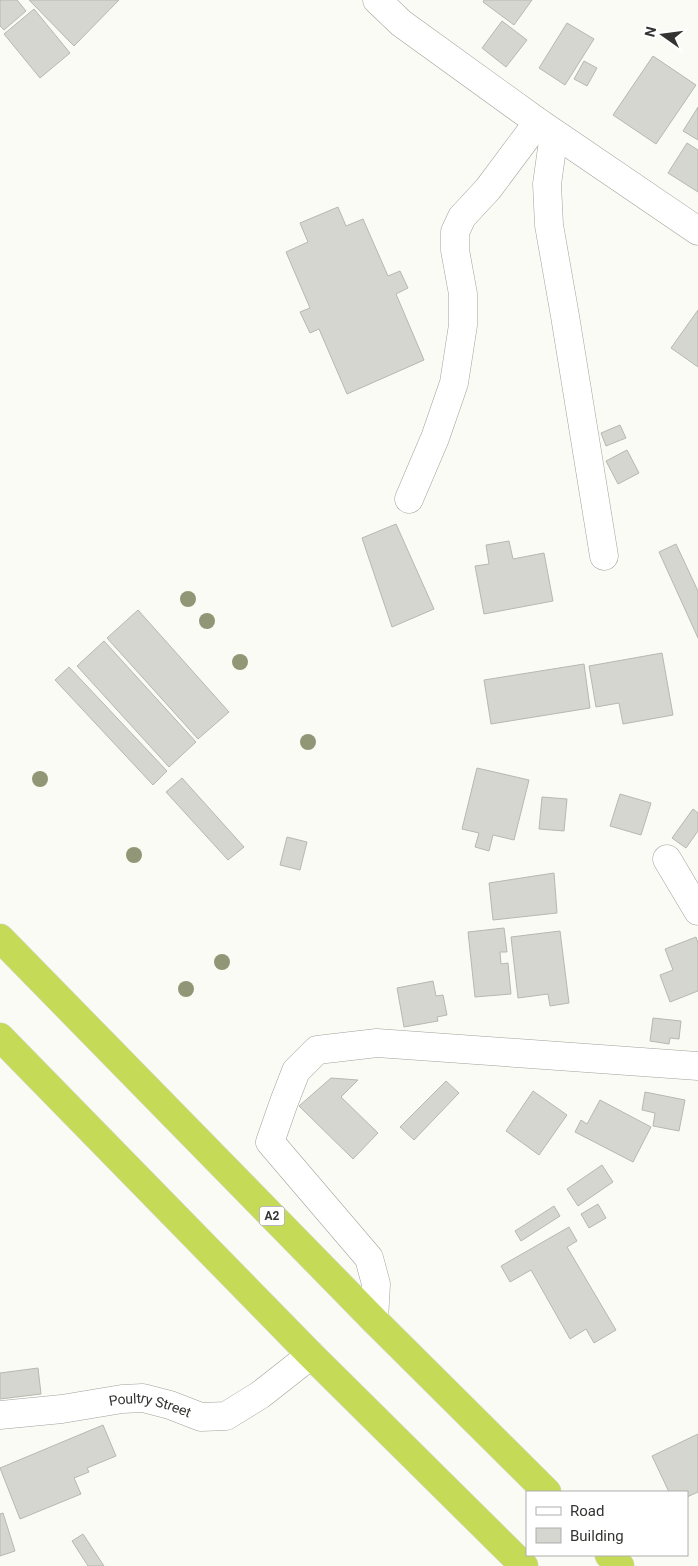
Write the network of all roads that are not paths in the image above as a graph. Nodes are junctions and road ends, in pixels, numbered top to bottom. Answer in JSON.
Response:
{"nodes":[{"id":1,"x":377,"y":0,"type":"edge"},
{"id":2,"x":546,"y":128,"type":"junction"},
{"id":3,"x":698,"y":230,"type":"edge"},
{"id":4,"x":409,"y":499,"type":"dead end"},
{"id":5,"x":604,"y":556,"type":"dead end"},
{"id":6,"x":667,"y":859,"type":"dead end"},
{"id":7,"x":698,"y":911,"type":"edge"},
{"id":8,"x":0,"y":938,"type":"edge"},
{"id":9,"x":0,"y":1037,"type":"edge"},
{"id":10,"x":698,"y":1066,"type":"edge"},
{"id":11,"x":374,"y":1320,"type":"junction"},
{"id":12,"x":311,"y":1355,"type":"junction"},
{"id":13,"x":0,"y":1415,"type":"edge"},
{"id":14,"x":545,"y":1491,"type":"edge"},
{"id":15,"x":610,"y":1556,"type":"edge"},
{"id":16,"x":524,"y":1566,"type":"edge"},
{"id":17,"x":620,"y":1566,"type":"edge"}],
"edges":[{"from":1,"to":2,"type":"street"},
{"from":2,"to":3,"type":"street"},
{"from":2,"to":4,"type":"street"},
{"from":2,"to":5,"type":"street"},
{"from":6,"to":7,"type":"street"},
{"from":8,"to":11,"type":"highway","number":"A2"},
{"from":9,"to":12,"type":"highway"},
{"from":10,"to":11,"type":"street"},
{"from":11,"to":14,"type":"highway","number":"A2"},
{"from":12,"to":13,"type":"street","name":"Poultry Street"},
{"from":12,"to":16,"type":"highway"},
{"from":15,"to":17,"type":"highway"}]}
